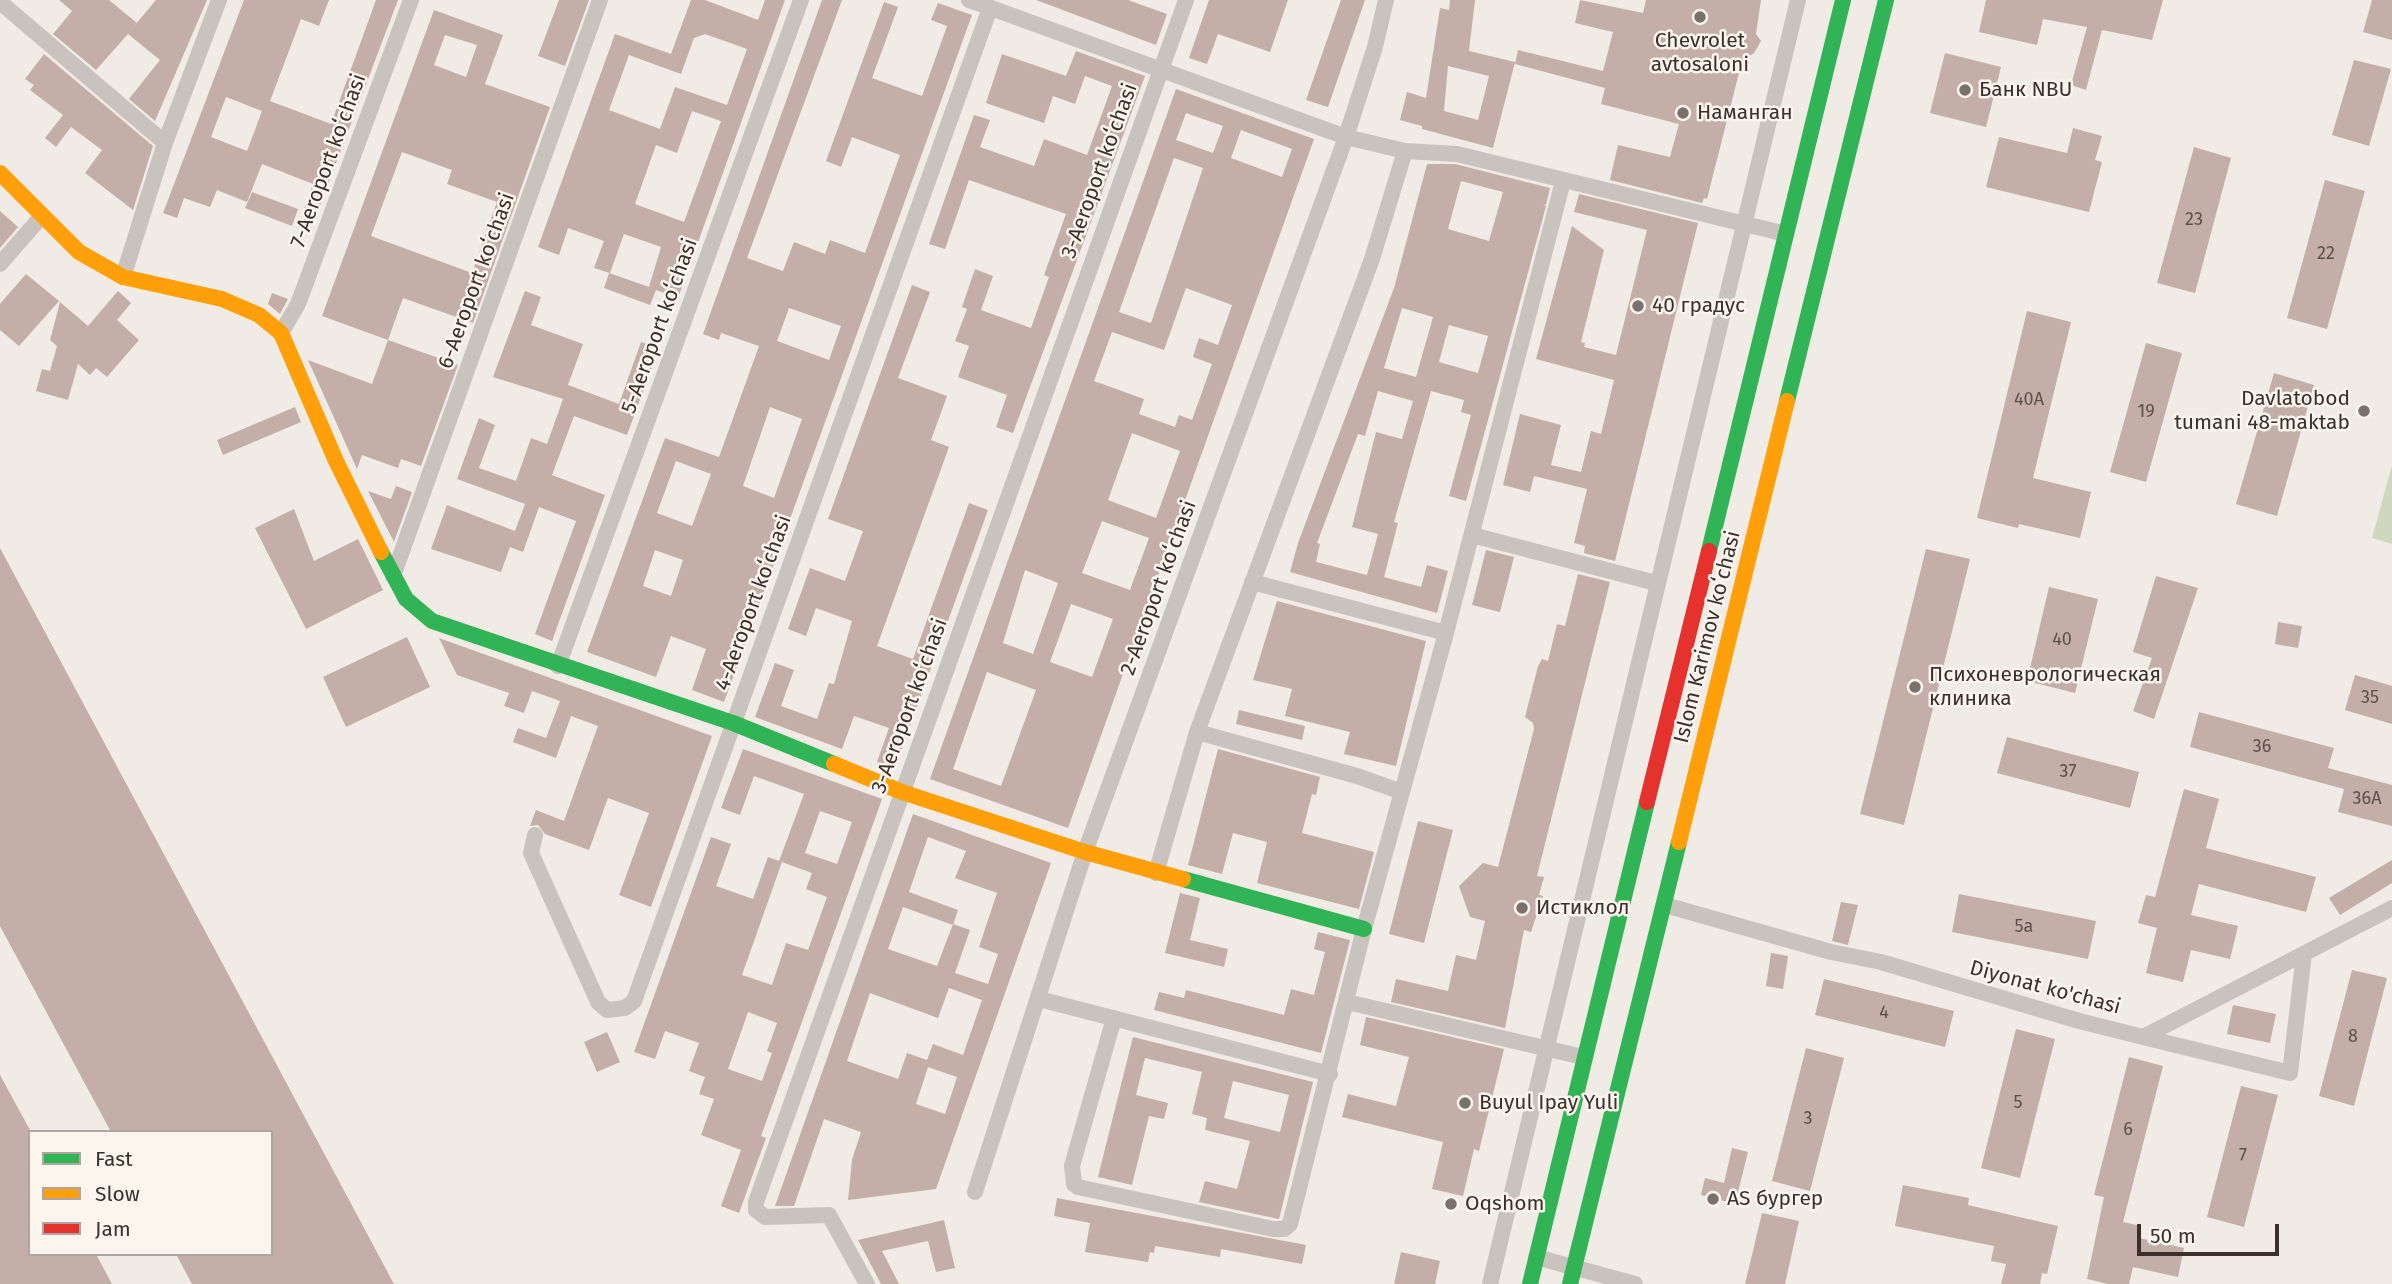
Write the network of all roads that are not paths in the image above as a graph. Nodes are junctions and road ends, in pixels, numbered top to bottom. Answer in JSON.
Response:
{"nodes":[{"id":1,"x":411,"y":0,"type":"edge"},
{"id":2,"x":600,"y":0,"type":"edge"},
{"id":3,"x":801,"y":0,"type":"edge"},
{"id":4,"x":969,"y":0,"type":"edge"},
{"id":5,"x":1186,"y":0,"type":"edge"},
{"id":6,"x":1386,"y":0,"type":"edge"},
{"id":7,"x":1798,"y":0,"type":"edge"},
{"id":8,"x":1843,"y":0,"type":"edge"},
{"id":9,"x":1886,"y":0,"type":"edge"},
{"id":10,"x":218,"y":1,"type":"edge"},
{"id":11,"x":0,"y":2,"type":"edge"},
{"id":12,"x":990,"y":8,"type":"junction"},
{"id":13,"x":1159,"y":69,"type":"junction"},
{"id":14,"x":1346,"y":137,"type":"junction"},
{"id":15,"x":165,"y":143,"type":"junction"},
{"id":16,"x":1405,"y":151,"type":"junction"},
{"id":17,"x":0,"y":173,"type":"edge"},
{"id":18,"x":1563,"y":181,"type":"junction"},
{"id":19,"x":42,"y":216,"type":"junction"},
{"id":20,"x":1745,"y":224,"type":"junction"},
{"id":21,"x":1786,"y":233,"type":"junction"},
{"id":22,"x":0,"y":264,"type":"edge"},
{"id":23,"x":123,"y":277,"type":"junction"},
{"id":24,"x":281,"y":333,"type":"junction"},
{"id":25,"x":1472,"y":535,"type":"junction"},
{"id":26,"x":393,"y":576,"type":"junction"},
{"id":27,"x":1252,"y":582,"type":"junction"},
{"id":28,"x":1656,"y":583,"type":"junction"},
{"id":29,"x":1446,"y":633,"type":"junction"},
{"id":30,"x":558,"y":666,"type":"junction"},
{"id":31,"x":733,"y":723,"type":"junction"},
{"id":32,"x":1197,"y":732,"type":"junction"},
{"id":33,"x":902,"y":792,"type":"junction"},
{"id":34,"x":1402,"y":792,"type":"junction"},
{"id":35,"x":535,"y":835,"type":"dead end"},
{"id":36,"x":1085,"y":852,"type":"junction"},
{"id":37,"x":1156,"y":873,"type":"junction"},
{"id":38,"x":1665,"y":905,"type":"junction"},
{"id":39,"x":2392,"y":908,"type":"edge"},
{"id":40,"x":1364,"y":929,"type":"junction"},
{"id":41,"x":2304,"y":954,"type":"junction"},
{"id":42,"x":1039,"y":999,"type":"junction"},
{"id":43,"x":1346,"y":1002,"type":"junction"},
{"id":44,"x":1114,"y":1018,"type":"junction"},
{"id":45,"x":2143,"y":1037,"type":"junction"},
{"id":46,"x":1546,"y":1048,"type":"junction"},
{"id":47,"x":1583,"y":1058,"type":"junction"},
{"id":48,"x":1330,"y":1074,"type":"junction"},
{"id":49,"x":975,"y":1192,"type":"dead end"},
{"id":50,"x":1536,"y":1257,"type":"junction"},
{"id":51,"x":1574,"y":1267,"type":"junction"},
{"id":52,"x":867,"y":1284,"type":"edge"},
{"id":53,"x":1490,"y":1284,"type":"edge"},
{"id":54,"x":1530,"y":1284,"type":"edge"},
{"id":55,"x":1570,"y":1284,"type":"edge"},
{"id":56,"x":1635,"y":1284,"type":"edge"}],
"edges":[{"from":1,"to":24,"type":"street","name":"7-Aeroport koʻchasi"},
{"from":2,"to":26,"type":"street","name":"6-Aeroport koʻchasi"},
{"from":3,"to":30,"type":"street","name":"5-Aeroport koʻchasi"},
{"from":4,"to":12,"type":"street"},
{"from":5,"to":13,"type":"street","name":"3-Aeroport koʻchasi"},
{"from":6,"to":14,"type":"street","name":"2-Aeroport koʻchasi"},
{"from":7,"to":20,"type":"street"},
{"from":8,"to":21,"type":"main road","name":"Islom Karimov koʻchasi"},
{"from":9,"to":38,"type":"main road","name":"Islom Karimov koʻchasi"},
{"from":10,"to":15,"type":"street"},
{"from":11,"to":15,"type":"street"},
{"from":12,"to":13,"type":"street"},
{"from":12,"to":31,"type":"street","name":"4-Aeroport koʻchasi"},
{"from":13,"to":14,"type":"street"},
{"from":13,"to":33,"type":"street","name":"3-Aeroport koʻchasi"},
{"from":14,"to":16,"type":"street"},
{"from":14,"to":36,"type":"street","name":"2-Aeroport koʻchasi"},
{"from":15,"to":23,"type":"street"},
{"from":16,"to":18,"type":"street"},
{"from":16,"to":27,"type":"street"},
{"from":17,"to":19,"type":"main road"},
{"from":18,"to":20,"type":"street"},
{"from":18,"to":25,"type":"street"},
{"from":19,"to":22,"type":"street"},
{"from":19,"to":23,"type":"main road"},
{"from":20,"to":21,"type":"street"},
{"from":20,"to":28,"type":"street"},
{"from":21,"to":47,"type":"main road","name":"Islom Karimov koʻchasi"},
{"from":23,"to":24,"type":"main road"},
{"from":24,"to":26,"type":"main road"},
{"from":25,"to":28,"type":"street"},
{"from":25,"to":29,"type":"street"},
{"from":26,"to":30,"type":"main road"},
{"from":27,"to":29,"type":"street"},
{"from":27,"to":32,"type":"street"},
{"from":28,"to":46,"type":"street"},
{"from":29,"to":34,"type":"street"},
{"from":30,"to":31,"type":"main road"},
{"from":31,"to":33,"type":"main road"},
{"from":31,"to":35,"type":"street","name":"4-Aeroport koʻchasi"},
{"from":32,"to":34,"type":"street"},
{"from":32,"to":37,"type":"street"},
{"from":33,"to":36,"type":"main road"},
{"from":33,"to":52,"type":"street","name":"3-Aeroport koʻchasi"},
{"from":34,"to":40,"type":"street"},
{"from":36,"to":37,"type":"main road"},
{"from":36,"to":42,"type":"street","name":"2-Aeroport koʻchasi"},
{"from":37,"to":40,"type":"main road"},
{"from":38,"to":45,"type":"street","name":"Diyonat ko'chasi"},
{"from":38,"to":51,"type":"main road","name":"Islom Karimov koʻchasi"},
{"from":39,"to":41,"type":"street","name":"Diyonat ko'chasi"},
{"from":40,"to":43,"type":"street"},
{"from":41,"to":45,"type":"street","name":"Diyonat ko'chasi"},
{"from":41,"to":45,"type":"street"},
{"from":42,"to":44,"type":"street"},
{"from":42,"to":49,"type":"street","name":"2-Aeroport koʻchasi"},
{"from":43,"to":46,"type":"street"},
{"from":43,"to":48,"type":"street"},
{"from":44,"to":48,"type":"street"},
{"from":44,"to":48,"type":"street"},
{"from":46,"to":47,"type":"street"},
{"from":46,"to":53,"type":"street"},
{"from":47,"to":50,"type":"main road","name":"Islom Karimov koʻchasi"},
{"from":50,"to":51,"type":"street"},
{"from":50,"to":54,"type":"main road","name":"Islom Karimov koʻchasi"},
{"from":51,"to":55,"type":"main road","name":"Islom Karimov koʻchasi"},
{"from":51,"to":56,"type":"street"}]}
